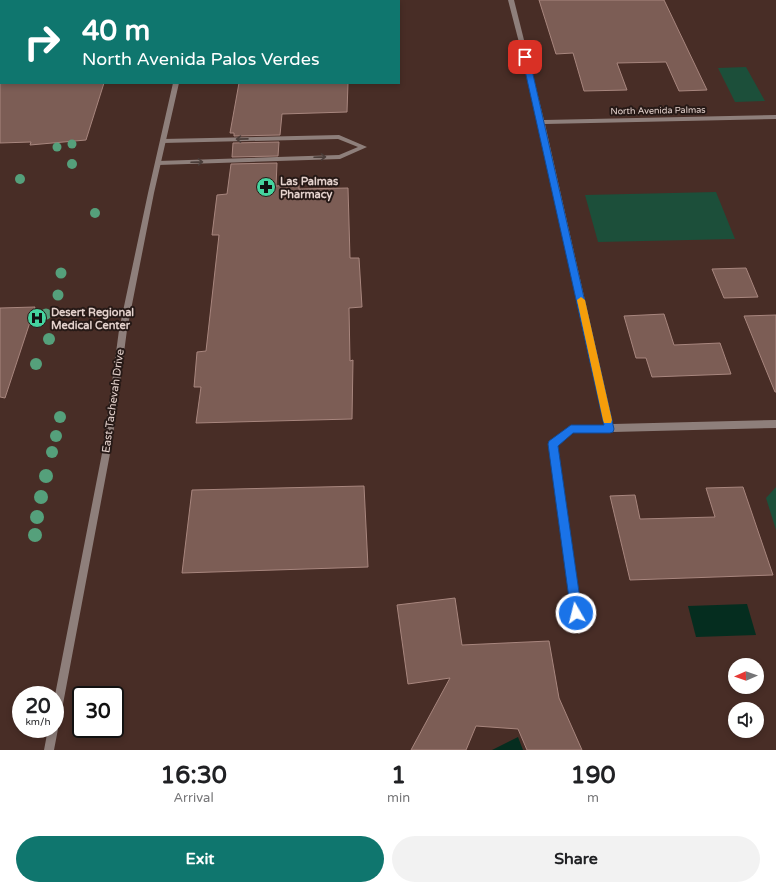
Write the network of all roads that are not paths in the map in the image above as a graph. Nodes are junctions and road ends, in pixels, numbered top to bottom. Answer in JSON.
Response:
{"nodes":[{"id":1,"x":511,"y":0,"type":"edge"},
{"id":2,"x":176,"y":84,"type":"edge"},
{"id":3,"x":776,"y":117,"type":"edge"},
{"id":4,"x":541,"y":122,"type":"junction"},
{"id":5,"x":163,"y":141,"type":"junction"},
{"id":6,"x":158,"y":163,"type":"junction"},
{"id":7,"x":776,"y":424,"type":"edge"},
{"id":8,"x":610,"y":429,"type":"junction"},
{"id":9,"x":578,"y":629,"type":"dead end"},
{"id":10,"x":62,"y":686,"type":"edge"},
{"id":11,"x":51,"y":738,"type":"edge"},
{"id":12,"x":49,"y":750,"type":"edge"}],
"edges":[{"from":1,"to":4,"type":"street"},
{"from":2,"to":5,"type":"street","name":"East Tachevah Drive"},
{"from":3,"to":4,"type":"street","name":"North Avenida Palmas"},
{"from":4,"to":8,"type":"street"},
{"from":5,"to":6,"type":"street","name":"East Tachevah Drive"},
{"from":6,"to":5,"type":"street","one_way":true},
{"from":6,"to":10,"type":"street","name":"East Tachevah Drive"},
{"from":7,"to":8,"type":"street"},
{"from":8,"to":9,"type":"street"},
{"from":11,"to":12,"type":"street"}]}
